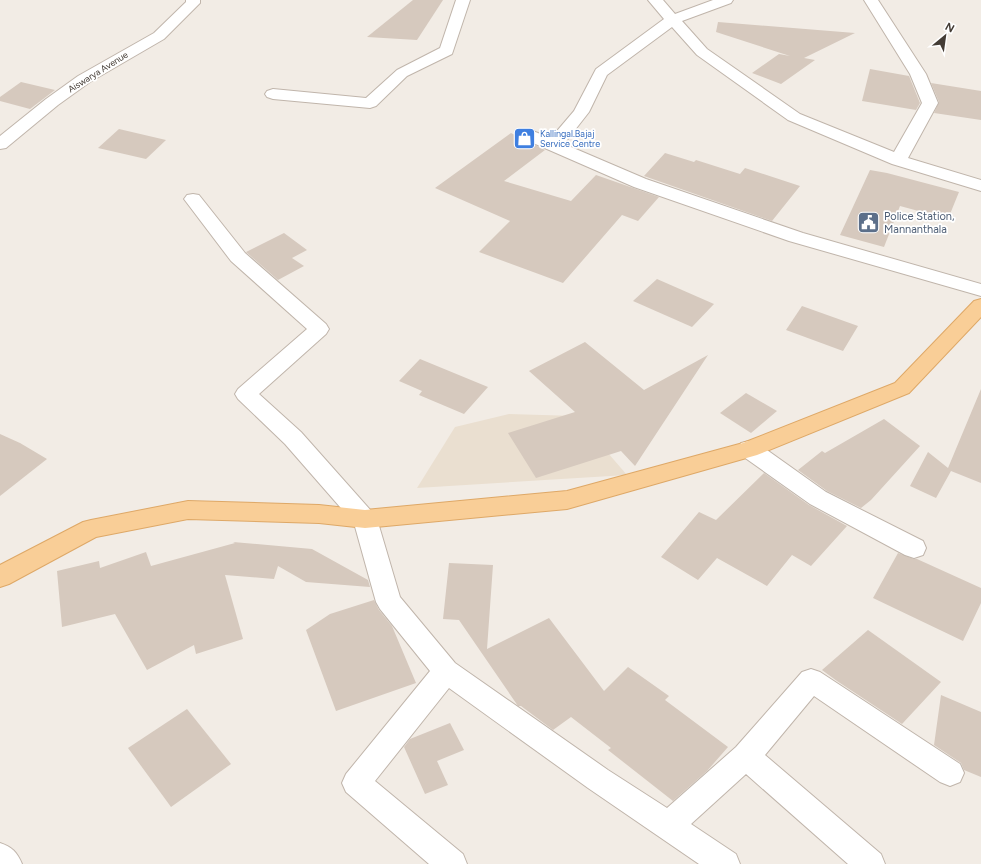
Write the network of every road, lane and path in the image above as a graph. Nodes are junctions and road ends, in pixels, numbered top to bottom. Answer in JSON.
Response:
{"nodes":[{"id":1,"x":193,"y":0,"type":"edge"},
{"id":2,"x":463,"y":0,"type":"edge"},
{"id":3,"x":655,"y":0,"type":"edge"},
{"id":4,"x":726,"y":0,"type":"edge"},
{"id":5,"x":871,"y":0,"type":"edge"},
{"id":6,"x":672,"y":20,"type":"junction"},
{"id":7,"x":273,"y":94,"type":"dead end"},
{"id":8,"x":530,"y":135,"type":"dead end"},
{"id":9,"x":0,"y":144,"type":"edge"},
{"id":10,"x":554,"y":146,"type":"junction"},
{"id":11,"x":898,"y":160,"type":"junction"},
{"id":12,"x":981,"y":186,"type":"edge"},
{"id":13,"x":193,"y":199,"type":"dead end"},
{"id":14,"x":981,"y":290,"type":"edge"},
{"id":15,"x":981,"y":305,"type":"edge"},
{"id":16,"x":749,"y":449,"type":"junction"},
{"id":17,"x":365,"y":519,"type":"junction"},
{"id":18,"x":914,"y":548,"type":"dead end"},
{"id":19,"x":0,"y":577,"type":"edge"},
{"id":20,"x":446,"y":670,"type":"junction"},
{"id":21,"x":746,"y":756,"type":"junction"},
{"id":22,"x":950,"y":773,"type":"dead end"},
{"id":23,"x":668,"y":826,"type":"junction"},
{"id":24,"x":0,"y":857,"type":"edge"},
{"id":25,"x":7,"y":864,"type":"edge"},
{"id":26,"x":452,"y":864,"type":"edge"},
{"id":27,"x":724,"y":864,"type":"edge"},
{"id":28,"x":870,"y":864,"type":"edge"}],
"edges":[{"from":1,"to":9,"type":"street","name":"Aiswarya Avenue"},
{"from":2,"to":7,"type":"street"},
{"from":3,"to":6,"type":"street"},
{"from":4,"to":6,"type":"street"},
{"from":5,"to":11,"type":"street"},
{"from":6,"to":10,"type":"street"},
{"from":6,"to":11,"type":"street"},
{"from":8,"to":10,"type":"street"},
{"from":10,"to":14,"type":"street"},
{"from":11,"to":12,"type":"street"},
{"from":13,"to":17,"type":"street"},
{"from":15,"to":16,"type":"main road"},
{"from":16,"to":17,"type":"main road"},
{"from":16,"to":18,"type":"street"},
{"from":17,"to":19,"type":"main road"},
{"from":17,"to":20,"type":"street"},
{"from":20,"to":23,"type":"street"},
{"from":20,"to":26,"type":"street"},
{"from":21,"to":22,"type":"street"},
{"from":21,"to":23,"type":"street"},
{"from":21,"to":28,"type":"street"},
{"from":23,"to":27,"type":"street"},
{"from":24,"to":25,"type":"street"}]}
